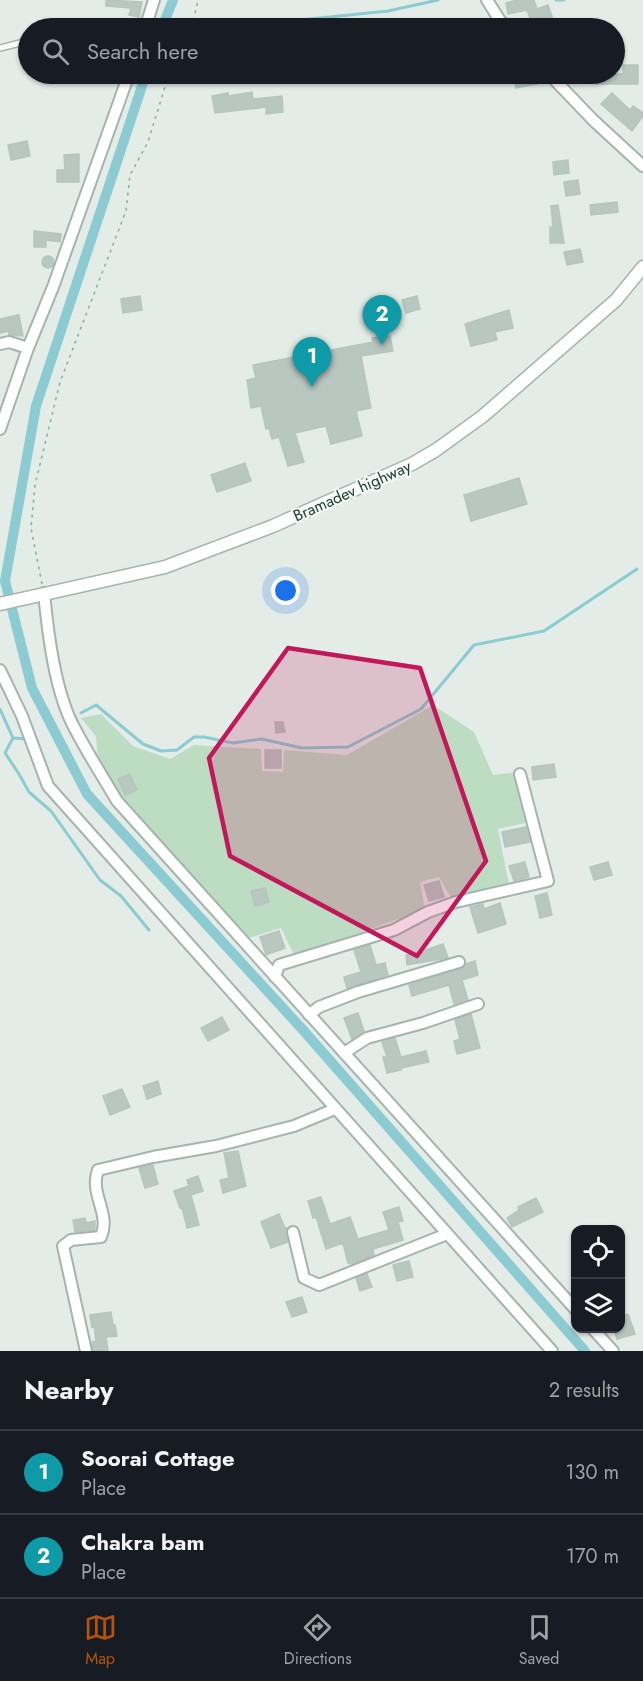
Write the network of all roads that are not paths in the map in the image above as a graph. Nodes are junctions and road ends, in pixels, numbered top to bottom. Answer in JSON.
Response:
{"nodes":[{"id":1,"x":154,"y":0,"type":"edge"},
{"id":2,"x":487,"y":0,"type":"edge"},
{"id":3,"x":148,"y":18,"type":"edge"},
{"id":4,"x":498,"y":18,"type":"edge"},
{"id":5,"x":18,"y":44,"type":"edge"},
{"id":6,"x":0,"y":48,"type":"edge"},
{"id":7,"x":125,"y":84,"type":"edge"},
{"id":8,"x":559,"y":84,"type":"edge"},
{"id":9,"x":643,"y":166,"type":"edge"},
{"id":10,"x":643,"y":267,"type":"edge"},
{"id":11,"x":0,"y":344,"type":"edge"},
{"id":12,"x":28,"y":348,"type":"junction"},
{"id":13,"x":0,"y":429,"type":"edge"},
{"id":14,"x":41,"y":594,"type":"junction"},
{"id":15,"x":0,"y":604,"type":"edge"},
{"id":16,"x":0,"y":670,"type":"edge"},
{"id":17,"x":520,"y":774,"type":"dead end"},
{"id":18,"x":459,"y":962,"type":"dead end"},
{"id":19,"x":275,"y":977,"type":"junction"},
{"id":20,"x":478,"y":1004,"type":"dead end"},
{"id":21,"x":309,"y":1015,"type":"junction"},
{"id":22,"x":344,"y":1053,"type":"junction"},
{"id":23,"x":335,"y":1109,"type":"junction"},
{"id":24,"x":293,"y":1232,"type":"dead end"},
{"id":25,"x":447,"y":1234,"type":"junction"},
{"id":26,"x":571,"y":1304,"type":"edge"},
{"id":27,"x":596,"y":1333,"type":"edge"},
{"id":28,"x":86,"y":1351,"type":"edge"},
{"id":29,"x":552,"y":1351,"type":"edge"},
{"id":30,"x":613,"y":1351,"type":"edge"}],
"edges":[{"from":1,"to":3,"type":"street"},
{"from":2,"to":4,"type":"street"},
{"from":5,"to":6,"type":"lane"},
{"from":7,"to":12,"type":"street"},
{"from":8,"to":9,"type":"street"},
{"from":10,"to":14,"type":"street","name":"Bramadev highway"},
{"from":11,"to":12,"type":"street"},
{"from":12,"to":13,"type":"street"},
{"from":14,"to":15,"type":"street","name":"Bramadev highway"},
{"from":14,"to":19,"type":"street"},
{"from":16,"to":23,"type":"street"},
{"from":17,"to":19,"type":"street"},
{"from":18,"to":21,"type":"street"},
{"from":19,"to":21,"type":"street"},
{"from":20,"to":22,"type":"street"},
{"from":21,"to":22,"type":"street"},
{"from":22,"to":26,"type":"street"},
{"from":23,"to":25,"type":"street"},
{"from":23,"to":28,"type":"street"},
{"from":24,"to":25,"type":"street"},
{"from":25,"to":29,"type":"street"},
{"from":27,"to":30,"type":"street"}]}
